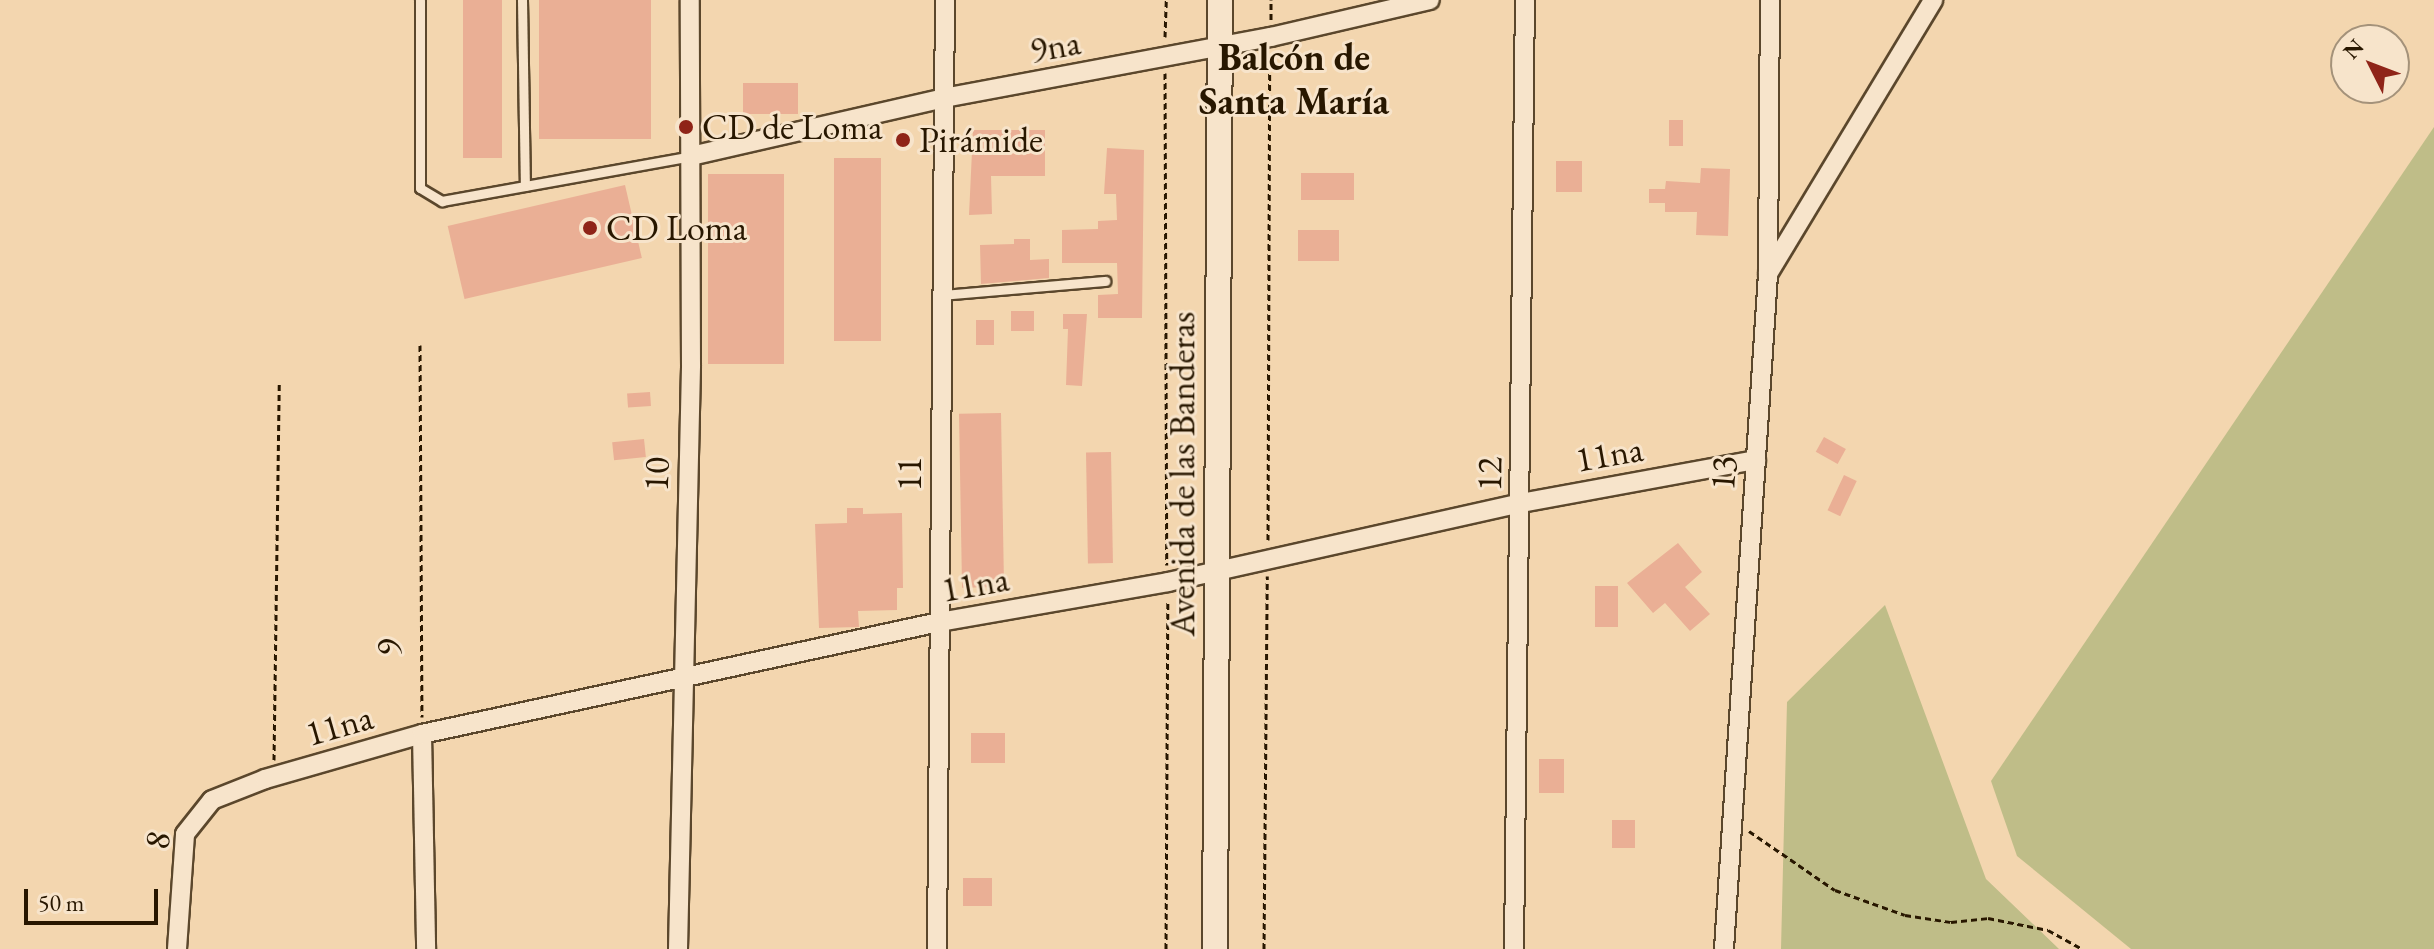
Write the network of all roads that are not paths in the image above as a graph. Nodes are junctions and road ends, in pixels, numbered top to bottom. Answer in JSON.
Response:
{"nodes":[{"id":1,"x":420,"y":0,"type":"edge"},
{"id":2,"x":522,"y":0,"type":"edge"},
{"id":3,"x":690,"y":0,"type":"edge"},
{"id":4,"x":945,"y":0,"type":"edge"},
{"id":5,"x":1220,"y":0,"type":"edge"},
{"id":6,"x":1430,"y":0,"type":"edge"},
{"id":7,"x":1525,"y":0,"type":"edge"},
{"id":8,"x":1770,"y":0,"type":"edge"},
{"id":9,"x":1933,"y":0,"type":"edge"},
{"id":10,"x":1220,"y":46,"type":"junction"},
{"id":11,"x":944,"y":98,"type":"junction"},
{"id":12,"x":691,"y":156,"type":"junction"},
{"id":13,"x":525,"y":186,"type":"junction"},
{"id":14,"x":1768,"y":274,"type":"junction"},
{"id":15,"x":1105,"y":281,"type":"dead end"},
{"id":16,"x":942,"y":295,"type":"junction"},
{"id":17,"x":1756,"y":460,"type":"junction"},
{"id":18,"x":1521,"y":503,"type":"junction"},
{"id":19,"x":1217,"y":570,"type":"junction"},
{"id":20,"x":939,"y":622,"type":"junction"},
{"id":21,"x":682,"y":682,"type":"junction"},
{"id":22,"x":422,"y":734,"type":"junction"},
{"id":23,"x":212,"y":800,"type":"joint"},
{"id":24,"x":177,"y":949,"type":"edge"},
{"id":25,"x":426,"y":949,"type":"edge"},
{"id":26,"x":678,"y":949,"type":"edge"},
{"id":27,"x":937,"y":949,"type":"edge"},
{"id":28,"x":1215,"y":949,"type":"edge"},
{"id":29,"x":1514,"y":949,"type":"edge"},
{"id":30,"x":1724,"y":949,"type":"edge"}],
"edges":[{"from":1,"to":13,"type":"lane"},
{"from":2,"to":13,"type":"lane"},
{"from":3,"to":12,"type":"street","name":"10"},
{"from":4,"to":11,"type":"street","name":"11"},
{"from":5,"to":10,"type":"street","name":"Avenida de las Banderas"},
{"from":6,"to":10,"type":"street","name":"9na"},
{"from":7,"to":18,"type":"street","name":"12"},
{"from":8,"to":14,"type":"street","name":"13"},
{"from":9,"to":14,"type":"street"},
{"from":10,"to":11,"type":"street","name":"9na"},
{"from":10,"to":19,"type":"street","name":"Avenida de las Banderas"},
{"from":11,"to":12,"type":"street","name":"9na"},
{"from":11,"to":16,"type":"street","name":"11"},
{"from":12,"to":13,"type":"lane"},
{"from":12,"to":21,"type":"street","name":"10"},
{"from":14,"to":17,"type":"street","name":"13"},
{"from":15,"to":16,"type":"lane"},
{"from":16,"to":20,"type":"street","name":"11"},
{"from":17,"to":18,"type":"street","name":"11na"},
{"from":17,"to":30,"type":"street","name":"13"},
{"from":18,"to":19,"type":"street","name":"11na"},
{"from":18,"to":29,"type":"street","name":"12"},
{"from":19,"to":20,"type":"street","name":"11na"},
{"from":19,"to":28,"type":"street","name":"Avenida de las Banderas"},
{"from":20,"to":21,"type":"street","name":"11na"},
{"from":20,"to":27,"type":"street","name":"11"},
{"from":21,"to":22,"type":"street","name":"11na"},
{"from":21,"to":26,"type":"street","name":"10"},
{"from":22,"to":23,"type":"street","name":"11na"},
{"from":22,"to":25,"type":"street"},
{"from":23,"to":24,"type":"street","name":"8"}]}
